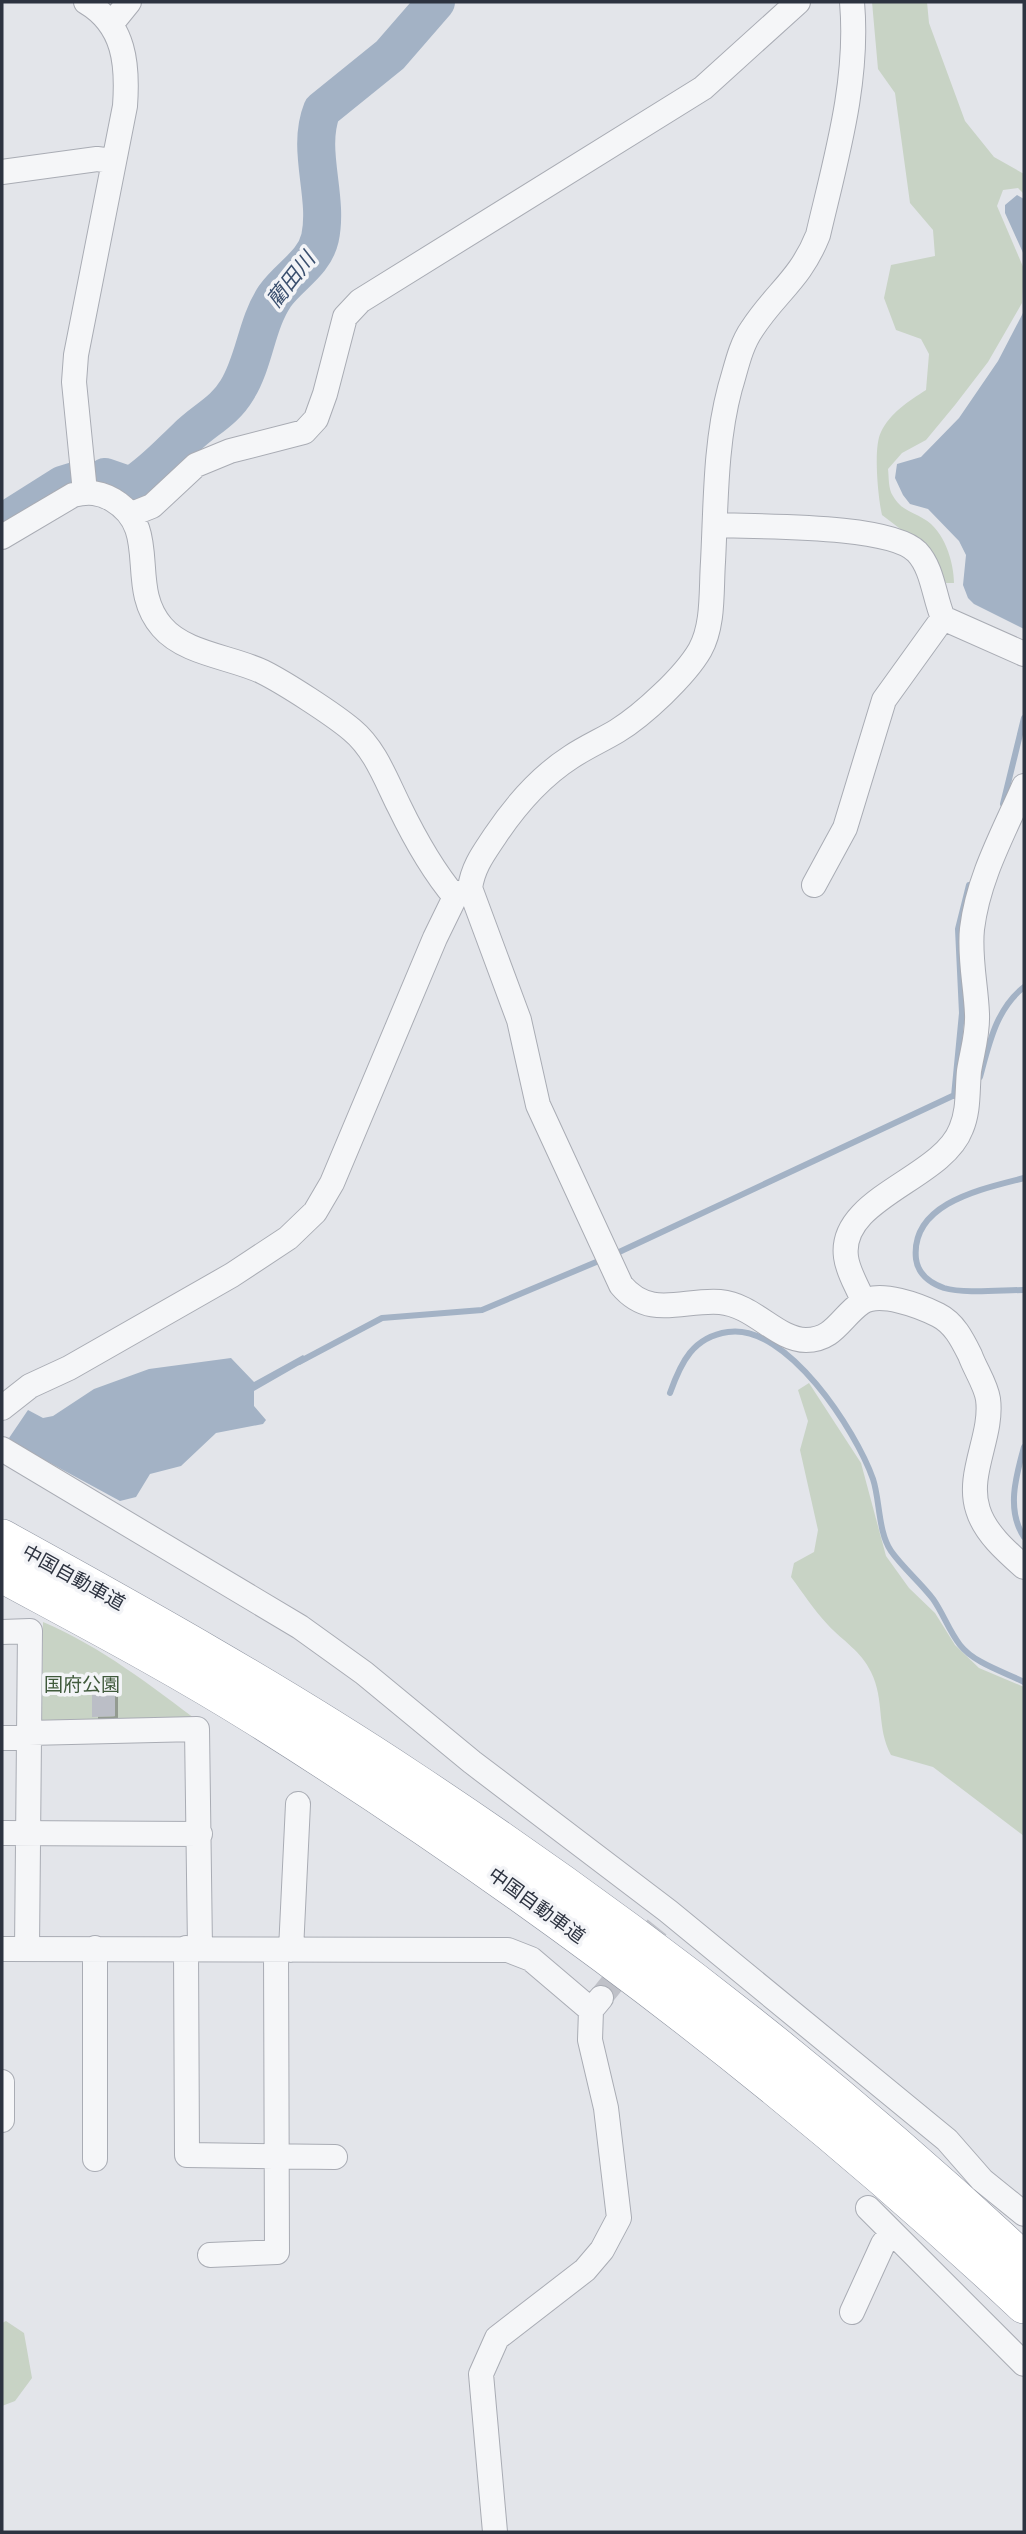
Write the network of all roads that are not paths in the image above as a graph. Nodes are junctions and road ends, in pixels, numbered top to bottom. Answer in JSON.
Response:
{"nodes":[{"id":1,"x":129,"y":2,"type":"edge"},
{"id":2,"x":798,"y":2,"type":"edge"},
{"id":3,"x":852,"y":2,"type":"edge"},
{"id":4,"x":100,"y":9,"type":"edge"},
{"id":5,"x":112,"y":161,"type":"junction"},
{"id":6,"x":2,"y":173,"type":"edge"},
{"id":7,"x":85,"y":492,"type":"junction"},
{"id":8,"x":132,"y":514,"type":"junction"},
{"id":9,"x":715,"y":525,"type":"junction"},
{"id":10,"x":2,"y":537,"type":"edge"},
{"id":11,"x":943,"y":618,"type":"junction"},
{"id":12,"x":1024,"y":654,"type":"edge"},
{"id":13,"x":1024,"y":786,"type":"edge"},
{"id":14,"x":814,"y":885,"type":"dead end"},
{"id":15,"x":463,"y":892,"type":"junction"},
{"id":16,"x":863,"y":1301,"type":"junction"},
{"id":17,"x":2,"y":1408,"type":"edge"},
{"id":18,"x":2,"y":1449,"type":"edge"},
{"id":19,"x":2,"y":1538,"type":"edge"},
{"id":20,"x":1024,"y":1567,"type":"edge"},
{"id":21,"x":2,"y":1574,"type":"edge"},
{"id":22,"x":2,"y":1632,"type":"edge"},
{"id":23,"x":29,"y":1733,"type":"junction"},
{"id":24,"x":2,"y":1738,"type":"edge"},
{"id":25,"x":298,"y":1804,"type":"dead end"},
{"id":26,"x":2,"y":1833,"type":"edge"},
{"id":27,"x":28,"y":1833,"type":"junction"},
{"id":28,"x":200,"y":1834,"type":"junction"},
{"id":29,"x":95,"y":1948,"type":"junction"},
{"id":30,"x":193,"y":1948,"type":"junction"},
{"id":31,"x":2,"y":1949,"type":"edge"},
{"id":32,"x":27,"y":1949,"type":"junction"},
{"id":33,"x":283,"y":1950,"type":"junction"},
{"id":34,"x":2,"y":2082,"type":"edge"},
{"id":35,"x":2,"y":2120,"type":"edge"},
{"id":36,"x":277,"y":2157,"type":"junction"},
{"id":37,"x":335,"y":2157,"type":"dead end"},
{"id":38,"x":95,"y":2159,"type":"dead end"},
{"id":39,"x":868,"y":2208,"type":"dead end"},
{"id":40,"x":1024,"y":2214,"type":"edge"},
{"id":41,"x":892,"y":2232,"type":"junction"},
{"id":42,"x":210,"y":2255,"type":"dead end"},
{"id":43,"x":1024,"y":2261,"type":"edge"},
{"id":44,"x":1024,"y":2305,"type":"edge"},
{"id":45,"x":852,"y":2312,"type":"dead end"},
{"id":46,"x":1024,"y":2364,"type":"edge"},
{"id":47,"x":495,"y":2532,"type":"edge"}],
"edges":[{"from":1,"to":4,"type":"street"},
{"from":2,"to":8,"type":"street"},
{"from":3,"to":9,"type":"street"},
{"from":4,"to":5,"type":"street"},
{"from":5,"to":6,"type":"street"},
{"from":5,"to":7,"type":"street"},
{"from":7,"to":8,"type":"street"},
{"from":7,"to":10,"type":"street"},
{"from":8,"to":15,"type":"street"},
{"from":9,"to":11,"type":"street"},
{"from":9,"to":15,"type":"street"},
{"from":11,"to":12,"type":"street"},
{"from":11,"to":14,"type":"street"},
{"from":13,"to":16,"type":"street"},
{"from":15,"to":16,"type":"street"},
{"from":15,"to":17,"type":"street"},
{"from":16,"to":20,"type":"street"},
{"from":18,"to":40,"type":"street"},
{"from":19,"to":43,"type":"highway","name":"中国自動車道"},
{"from":21,"to":44,"type":"highway","name":"中国自動車道"},
{"from":22,"to":23,"type":"street"},
{"from":23,"to":24,"type":"street"},
{"from":23,"to":27,"type":"street"},
{"from":23,"to":28,"type":"street"},
{"from":25,"to":33,"type":"street"},
{"from":26,"to":27,"type":"street"},
{"from":27,"to":28,"type":"street"},
{"from":27,"to":32,"type":"street"},
{"from":28,"to":30,"type":"street"},
{"from":29,"to":30,"type":"street"},
{"from":29,"to":32,"type":"street"},
{"from":29,"to":38,"type":"street"},
{"from":30,"to":33,"type":"street"},
{"from":30,"to":36,"type":"street"},
{"from":31,"to":32,"type":"street"},
{"from":33,"to":36,"type":"street"},
{"from":33,"to":47,"type":"street"},
{"from":34,"to":35,"type":"street"},
{"from":36,"to":37,"type":"street"},
{"from":36,"to":42,"type":"street"},
{"from":39,"to":41,"type":"street"},
{"from":41,"to":45,"type":"street"},
{"from":41,"to":46,"type":"street"}]}
